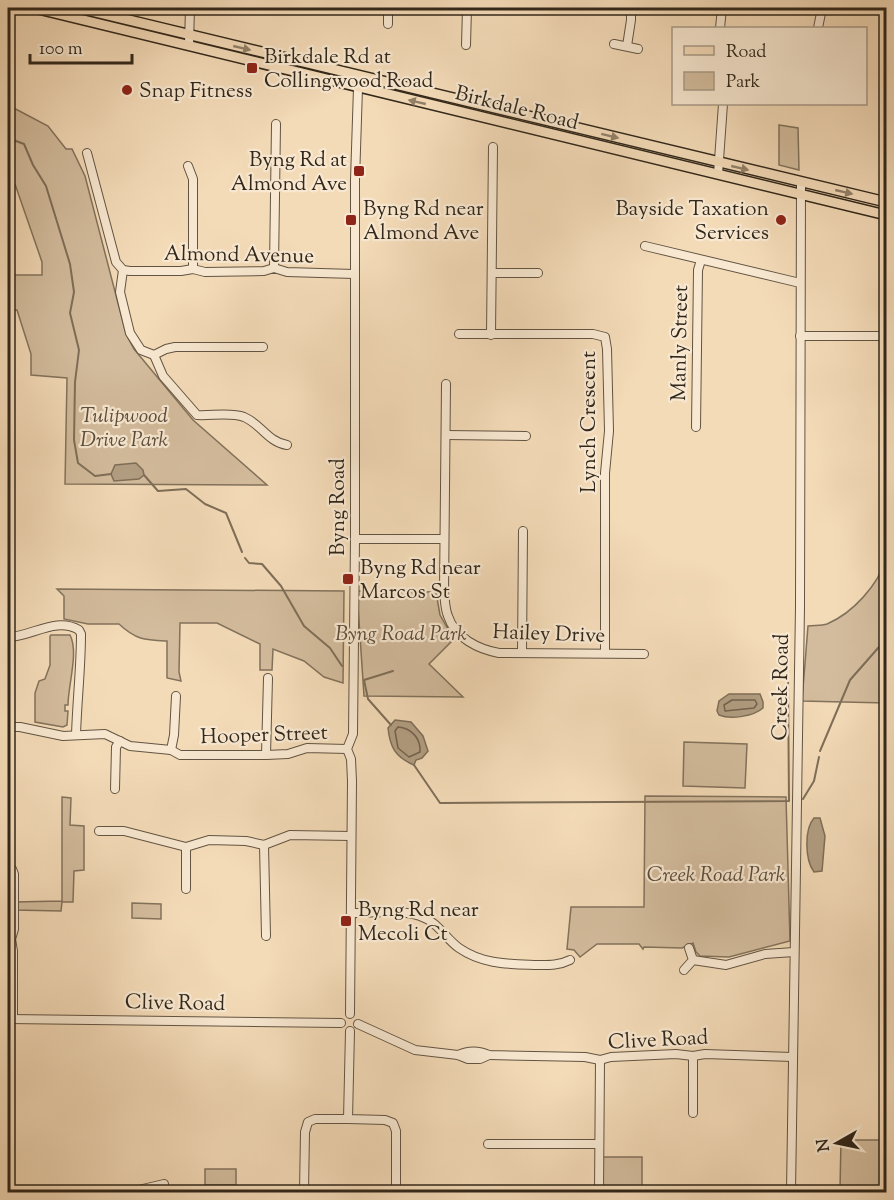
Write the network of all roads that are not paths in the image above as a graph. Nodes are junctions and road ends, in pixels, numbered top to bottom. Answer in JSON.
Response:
{"nodes":[{"id":1,"x":34,"y":8,"type":"edge"},
{"id":2,"x":79,"y":8,"type":"edge"},
{"id":3,"x":190,"y":8,"type":"edge"},
{"id":4,"x":388,"y":8,"type":"edge"},
{"id":5,"x":467,"y":8,"type":"edge"},
{"id":6,"x":631,"y":8,"type":"edge"},
{"id":7,"x":722,"y":8,"type":"edge"},
{"id":8,"x":822,"y":8,"type":"edge"},
{"id":9,"x":388,"y":24,"type":"dead end"},
{"id":10,"x":720,"y":27,"type":"edge"},
{"id":11,"x":818,"y":27,"type":"edge"},
{"id":12,"x":189,"y":40,"type":"junction"},
{"id":13,"x":614,"y":44,"type":"dead end"},
{"id":14,"x":466,"y":45,"type":"dead end"},
{"id":15,"x":627,"y":46,"type":"junction"},
{"id":16,"x":638,"y":49,"type":"dead end"},
{"id":17,"x":349,"y":73,"type":"junction"},
{"id":18,"x":358,"y":88,"type":"junction"},
{"id":19,"x":723,"y":105,"type":"edge"},
{"id":20,"x":276,"y":124,"type":"dead end"},
{"id":21,"x":493,"y":147,"type":"dead end"},
{"id":22,"x":87,"y":153,"type":"dead end"},
{"id":23,"x":719,"y":163,"type":"junction"},
{"id":24,"x":188,"y":166,"type":"dead end"},
{"id":25,"x":718,"y":174,"type":"junction"},
{"id":26,"x":801,"y":182,"type":"junction"},
{"id":27,"x":801,"y":194,"type":"junction"},
{"id":28,"x":886,"y":202,"type":"edge"},
{"id":29,"x":886,"y":215,"type":"edge"},
{"id":30,"x":645,"y":246,"type":"dead end"},
{"id":31,"x":701,"y":260,"type":"junction"},
{"id":32,"x":274,"y":268,"type":"junction"},
{"id":33,"x":193,"y":269,"type":"junction"},
{"id":34,"x":123,"y":270,"type":"junction"},
{"id":35,"x":492,"y":273,"type":"junction"},
{"id":36,"x":538,"y":273,"type":"dead end"},
{"id":37,"x":354,"y":274,"type":"junction"},
{"id":38,"x":800,"y":283,"type":"junction"},
{"id":39,"x":459,"y":334,"type":"dead end"},
{"id":40,"x":491,"y":334,"type":"junction"},
{"id":41,"x":800,"y":336,"type":"junction"},
{"id":42,"x":886,"y":336,"type":"edge"},
{"id":43,"x":262,"y":347,"type":"dead end"},
{"id":44,"x":154,"y":355,"type":"junction"},
{"id":45,"x":446,"y":384,"type":"dead end"},
{"id":46,"x":696,"y":427,"type":"dead end"},
{"id":47,"x":446,"y":435,"type":"junction"},
{"id":48,"x":526,"y":436,"type":"dead end"},
{"id":49,"x":286,"y":445,"type":"dead end"},
{"id":50,"x":524,"y":531,"type":"dead end"},
{"id":51,"x":355,"y":539,"type":"junction"},
{"id":52,"x":444,"y":539,"type":"junction"},
{"id":53,"x":8,"y":637,"type":"edge"},
{"id":54,"x":522,"y":653,"type":"junction"},
{"id":55,"x":605,"y":653,"type":"junction"},
{"id":56,"x":644,"y":654,"type":"dead end"},
{"id":57,"x":268,"y":678,"type":"dead end"},
{"id":58,"x":176,"y":696,"type":"dead end"},
{"id":59,"x":8,"y":727,"type":"edge"},
{"id":60,"x":76,"y":735,"type":"junction"},
{"id":61,"x":120,"y":741,"type":"junction"},
{"id":62,"x":347,"y":749,"type":"junction"},
{"id":63,"x":171,"y":750,"type":"junction"},
{"id":64,"x":266,"y":755,"type":"junction"},
{"id":65,"x":115,"y":789,"type":"dead end"},
{"id":66,"x":99,"y":831,"type":"dead end"},
{"id":67,"x":351,"y":837,"type":"junction"},
{"id":68,"x":264,"y":845,"type":"junction"},
{"id":69,"x":186,"y":847,"type":"junction"},
{"id":70,"x":8,"y":866,"type":"edge"},
{"id":71,"x":186,"y":889,"type":"dead end"},
{"id":72,"x":351,"y":913,"type":"junction"},
{"id":73,"x":266,"y":936,"type":"dead end"},
{"id":74,"x":9,"y":939,"type":"edge"},
{"id":75,"x":689,"y":948,"type":"dead end"},
{"id":76,"x":794,"y":952,"type":"junction"},
{"id":77,"x":570,"y":960,"type":"dead end"},
{"id":78,"x":693,"y":960,"type":"junction"},
{"id":79,"x":684,"y":970,"type":"dead end"},
{"id":80,"x":350,"y":1014,"type":"junction"},
{"id":81,"x":10,"y":1019,"type":"edge"},
{"id":82,"x":341,"y":1023,"type":"junction"},
{"id":83,"x":358,"y":1024,"type":"junction"},
{"id":84,"x":350,"y":1031,"type":"junction"},
{"id":85,"x":693,"y":1056,"type":"junction"},
{"id":86,"x":793,"y":1057,"type":"junction"},
{"id":87,"x":600,"y":1060,"type":"junction"},
{"id":88,"x":693,"y":1113,"type":"dead end"},
{"id":89,"x":348,"y":1119,"type":"junction"},
{"id":90,"x":488,"y":1144,"type":"dead end"},
{"id":91,"x":599,"y":1144,"type":"junction"},
{"id":92,"x":164,"y":1184,"type":"dead end"},
{"id":93,"x":130,"y":1192,"type":"edge"},
{"id":94,"x":304,"y":1192,"type":"edge"},
{"id":95,"x":396,"y":1192,"type":"edge"},
{"id":96,"x":599,"y":1192,"type":"edge"},
{"id":97,"x":791,"y":1192,"type":"edge"}],
"edges":[{"from":1,"to":12,"type":"main road","name":"Birkdale Road"},
{"from":2,"to":12,"type":"main road","name":"Birkdale Road"},
{"from":3,"to":12,"type":"street"},
{"from":4,"to":9,"type":"street"},
{"from":5,"to":14,"type":"street"},
{"from":6,"to":15,"type":"street"},
{"from":7,"to":10,"type":"street"},
{"from":8,"to":11,"type":"street"},
{"from":12,"to":17,"type":"main road","name":"Birkdale Road","one_way":true},
{"from":12,"to":18,"type":"main road","name":"Birkdale Road"},
{"from":13,"to":15,"type":"street"},
{"from":15,"to":16,"type":"street"},
{"from":17,"to":18,"type":"street"},
{"from":17,"to":23,"type":"main road","name":"Birkdale Road","one_way":true},
{"from":25,"to":18,"type":"main road","name":"Birkdale Road","one_way":true},
{"from":18,"to":37,"type":"street","name":"Byng Road"},
{"from":19,"to":23,"type":"street"},
{"from":20,"to":32,"type":"street"},
{"from":21,"to":35,"type":"street"},
{"from":22,"to":34,"type":"street"},
{"from":23,"to":25,"type":"street"},
{"from":23,"to":26,"type":"main road","name":"Birkdale Road","one_way":true},
{"from":24,"to":33,"type":"street"},
{"from":25,"to":27,"type":"main road","name":"Birkdale Road"},
{"from":26,"to":27,"type":"street","name":"Creek Road"},
{"from":26,"to":28,"type":"main road","name":"Birkdale Road","one_way":true},
{"from":27,"to":29,"type":"main road","name":"Birkdale Road"},
{"from":27,"to":38,"type":"street","name":"Creek Road"},
{"from":30,"to":31,"type":"street"},
{"from":31,"to":38,"type":"street"},
{"from":31,"to":46,"type":"street","name":"Manly Street"},
{"from":32,"to":33,"type":"street","name":"Almond Avenue"},
{"from":32,"to":37,"type":"street","name":"Almond Avenue"},
{"from":33,"to":34,"type":"street","name":"Almond Avenue"},
{"from":34,"to":44,"type":"street"},
{"from":35,"to":36,"type":"street"},
{"from":35,"to":40,"type":"street"},
{"from":37,"to":51,"type":"street","name":"Byng Road"},
{"from":38,"to":41,"type":"street","name":"Creek Road"},
{"from":39,"to":40,"type":"street","name":"Lynch Crescent"},
{"from":40,"to":55,"type":"street","name":"Lynch Crescent"},
{"from":41,"to":42,"type":"street"},
{"from":41,"to":76,"type":"street","name":"Creek Road"},
{"from":43,"to":44,"type":"street"},
{"from":44,"to":49,"type":"street"},
{"from":45,"to":47,"type":"street","name":"Hailey Drive"},
{"from":47,"to":48,"type":"street"},
{"from":47,"to":52,"type":"street","name":"Hailey Drive"},
{"from":50,"to":54,"type":"street"},
{"from":51,"to":52,"type":"street"},
{"from":51,"to":62,"type":"street","name":"Byng Road"},
{"from":52,"to":54,"type":"street","name":"Hailey Drive"},
{"from":53,"to":60,"type":"street"},
{"from":54,"to":55,"type":"street","name":"Hailey Drive"},
{"from":55,"to":56,"type":"street","name":"Hailey Drive"},
{"from":57,"to":64,"type":"street"},
{"from":58,"to":63,"type":"street"},
{"from":59,"to":60,"type":"street","name":"Hooper Street"},
{"from":60,"to":61,"type":"street","name":"Hooper Street"},
{"from":61,"to":63,"type":"street","name":"Hooper Street"},
{"from":61,"to":65,"type":"street"},
{"from":62,"to":64,"type":"street","name":"Hooper Street"},
{"from":62,"to":67,"type":"street","name":"Byng Road"},
{"from":63,"to":64,"type":"street","name":"Hooper Street"},
{"from":66,"to":69,"type":"street"},
{"from":67,"to":68,"type":"street"},
{"from":67,"to":72,"type":"street","name":"Byng Road"},
{"from":68,"to":69,"type":"street"},
{"from":68,"to":73,"type":"street"},
{"from":69,"to":71,"type":"street"},
{"from":70,"to":74,"type":"street"},
{"from":72,"to":77,"type":"street"},
{"from":72,"to":80,"type":"street","name":"Byng Road"},
{"from":74,"to":81,"type":"street"},
{"from":75,"to":78,"type":"street"},
{"from":76,"to":78,"type":"street"},
{"from":76,"to":86,"type":"street","name":"Creek Road"},
{"from":78,"to":79,"type":"street"},
{"from":80,"to":82,"type":"street"},
{"from":80,"to":83,"type":"street"},
{"from":81,"to":82,"type":"street","name":"Clive Road"},
{"from":82,"to":84,"type":"street"},
{"from":83,"to":84,"type":"street"},
{"from":83,"to":87,"type":"street","name":"Clive Road"},
{"from":84,"to":89,"type":"street"},
{"from":85,"to":86,"type":"street","name":"Clive Road"},
{"from":85,"to":87,"type":"street","name":"Clive Road"},
{"from":85,"to":88,"type":"street"},
{"from":86,"to":97,"type":"street","name":"Creek Road"},
{"from":87,"to":91,"type":"street"},
{"from":89,"to":94,"type":"street"},
{"from":89,"to":95,"type":"street"},
{"from":90,"to":91,"type":"street"},
{"from":91,"to":96,"type":"street"},
{"from":92,"to":93,"type":"street"}]}
